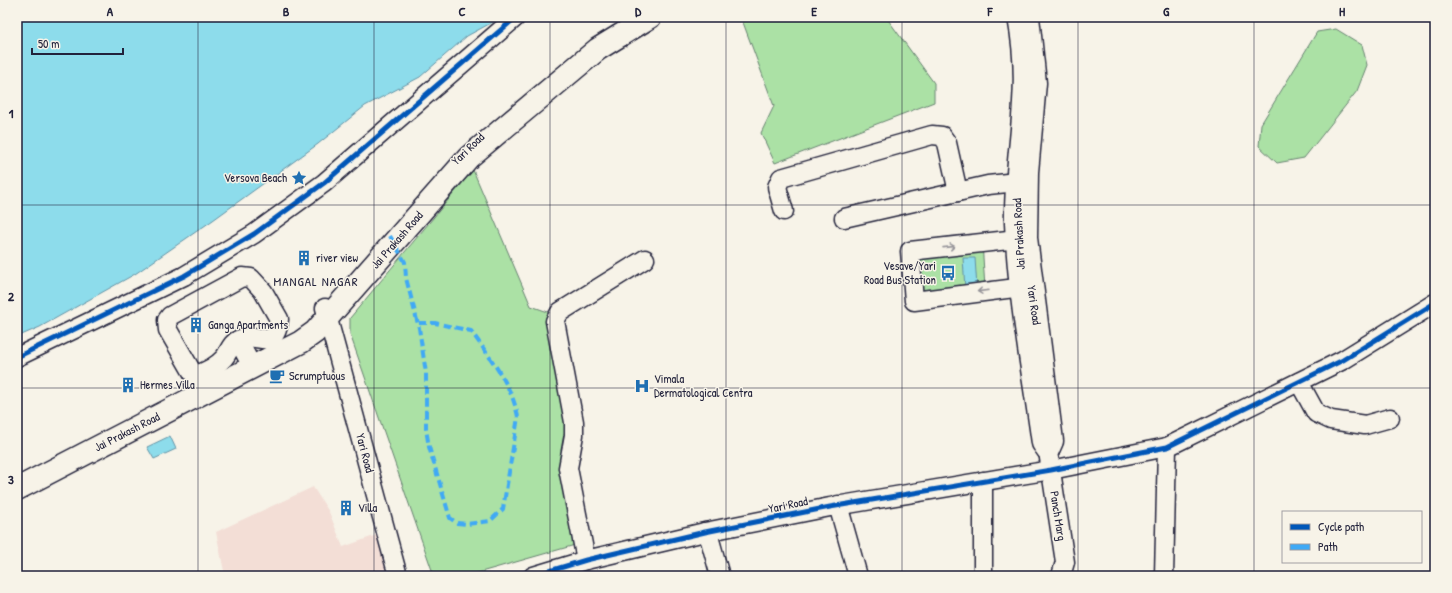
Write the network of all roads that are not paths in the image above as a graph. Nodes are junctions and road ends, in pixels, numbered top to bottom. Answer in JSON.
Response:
{"nodes":[{"id":1,"x":516,"y":17,"type":"edge"},
{"id":2,"x":636,"y":17,"type":"edge"},
{"id":3,"x":650,"y":17,"type":"edge"},
{"id":4,"x":1019,"y":17,"type":"edge"},
{"id":5,"x":1028,"y":17,"type":"edge"},
{"id":6,"x":1017,"y":182,"type":"junction"},
{"id":7,"x":958,"y":192,"type":"junction"},
{"id":8,"x":784,"y":211,"type":"dead end"},
{"id":9,"x":844,"y":218,"type":"dead end"},
{"id":10,"x":1022,"y":239,"type":"junction"},
{"id":11,"x":645,"y":259,"type":"dead end"},
{"id":12,"x":1026,"y":286,"type":"junction"},
{"id":13,"x":1435,"y":303,"type":"edge"},
{"id":14,"x":321,"y":316,"type":"junction"},
{"id":15,"x":242,"y":349,"type":"junction"},
{"id":16,"x":17,"y":357,"type":"edge"},
{"id":17,"x":197,"y":379,"type":"junction"},
{"id":18,"x":1299,"y":382,"type":"junction"},
{"id":19,"x":1390,"y":418,"type":"dead end"},
{"id":20,"x":1167,"y":448,"type":"junction"},
{"id":21,"x":1049,"y":460,"type":"junction"},
{"id":22,"x":17,"y":474,"type":"edge"},
{"id":23,"x":984,"y":481,"type":"junction"},
{"id":24,"x":17,"y":489,"type":"edge"},
{"id":25,"x":834,"y":506,"type":"junction"},
{"id":26,"x":705,"y":532,"type":"junction"},
{"id":27,"x":586,"y":560,"type":"junction"},
{"id":28,"x":1063,"y":569,"type":"edge"},
{"id":29,"x":398,"y":576,"type":"edge"},
{"id":30,"x":533,"y":576,"type":"edge"},
{"id":31,"x":720,"y":576,"type":"edge"},
{"id":32,"x":848,"y":576,"type":"edge"},
{"id":33,"x":858,"y":576,"type":"edge"},
{"id":34,"x":983,"y":576,"type":"edge"},
{"id":35,"x":1164,"y":576,"type":"edge"}],
"edges":[{"from":1,"to":16,"type":"street"},
{"from":2,"to":14,"type":"main road","name":"Yari Road"},
{"from":3,"to":14,"type":"main road","name":"Jai Prakash Road"},
{"from":4,"to":6,"type":"main road","name":"Jai Prakash Road"},
{"from":5,"to":10,"type":"main road"},
{"from":6,"to":7,"type":"street"},
{"from":6,"to":10,"type":"main road","name":"Jai Prakash Road"},
{"from":7,"to":8,"type":"street"},
{"from":7,"to":9,"type":"street"},
{"from":10,"to":12,"type":"main road","name":"Jai Prakash Road"},
{"from":12,"to":10,"type":"street","one_way":true},
{"from":11,"to":27,"type":"street"},
{"from":12,"to":21,"type":"main road","name":"Jai Prakash Road"},
{"from":13,"to":18,"type":"street","name":"Yari Road"},
{"from":14,"to":15,"type":"main road","name":"Jai Prakash Road"},
{"from":14,"to":24,"type":"main road","name":"Jai Prakash Road"},
{"from":14,"to":29,"type":"street","name":"Yari Road"},
{"from":15,"to":17,"type":"main road","name":"Jai Prakash Road"},
{"from":15,"to":17,"type":"street"},
{"from":17,"to":22,"type":"main road","name":"Jai Prakash Road"},
{"from":18,"to":19,"type":"street"},
{"from":18,"to":20,"type":"street","name":"Yari Road"},
{"from":20,"to":21,"type":"street","name":"Yari Road"},
{"from":20,"to":35,"type":"street"},
{"from":21,"to":23,"type":"street","name":"Yari Road"},
{"from":21,"to":28,"type":"street","name":"Panch Marg"},
{"from":23,"to":25,"type":"street","name":"Yari Road"},
{"from":23,"to":34,"type":"street"},
{"from":25,"to":26,"type":"street","name":"Yari Road"},
{"from":25,"to":32,"type":"street"},
{"from":25,"to":33,"type":"street"},
{"from":26,"to":27,"type":"street","name":"Yari Road"},
{"from":26,"to":31,"type":"street"},
{"from":27,"to":30,"type":"street","name":"Yari Road"}]}
